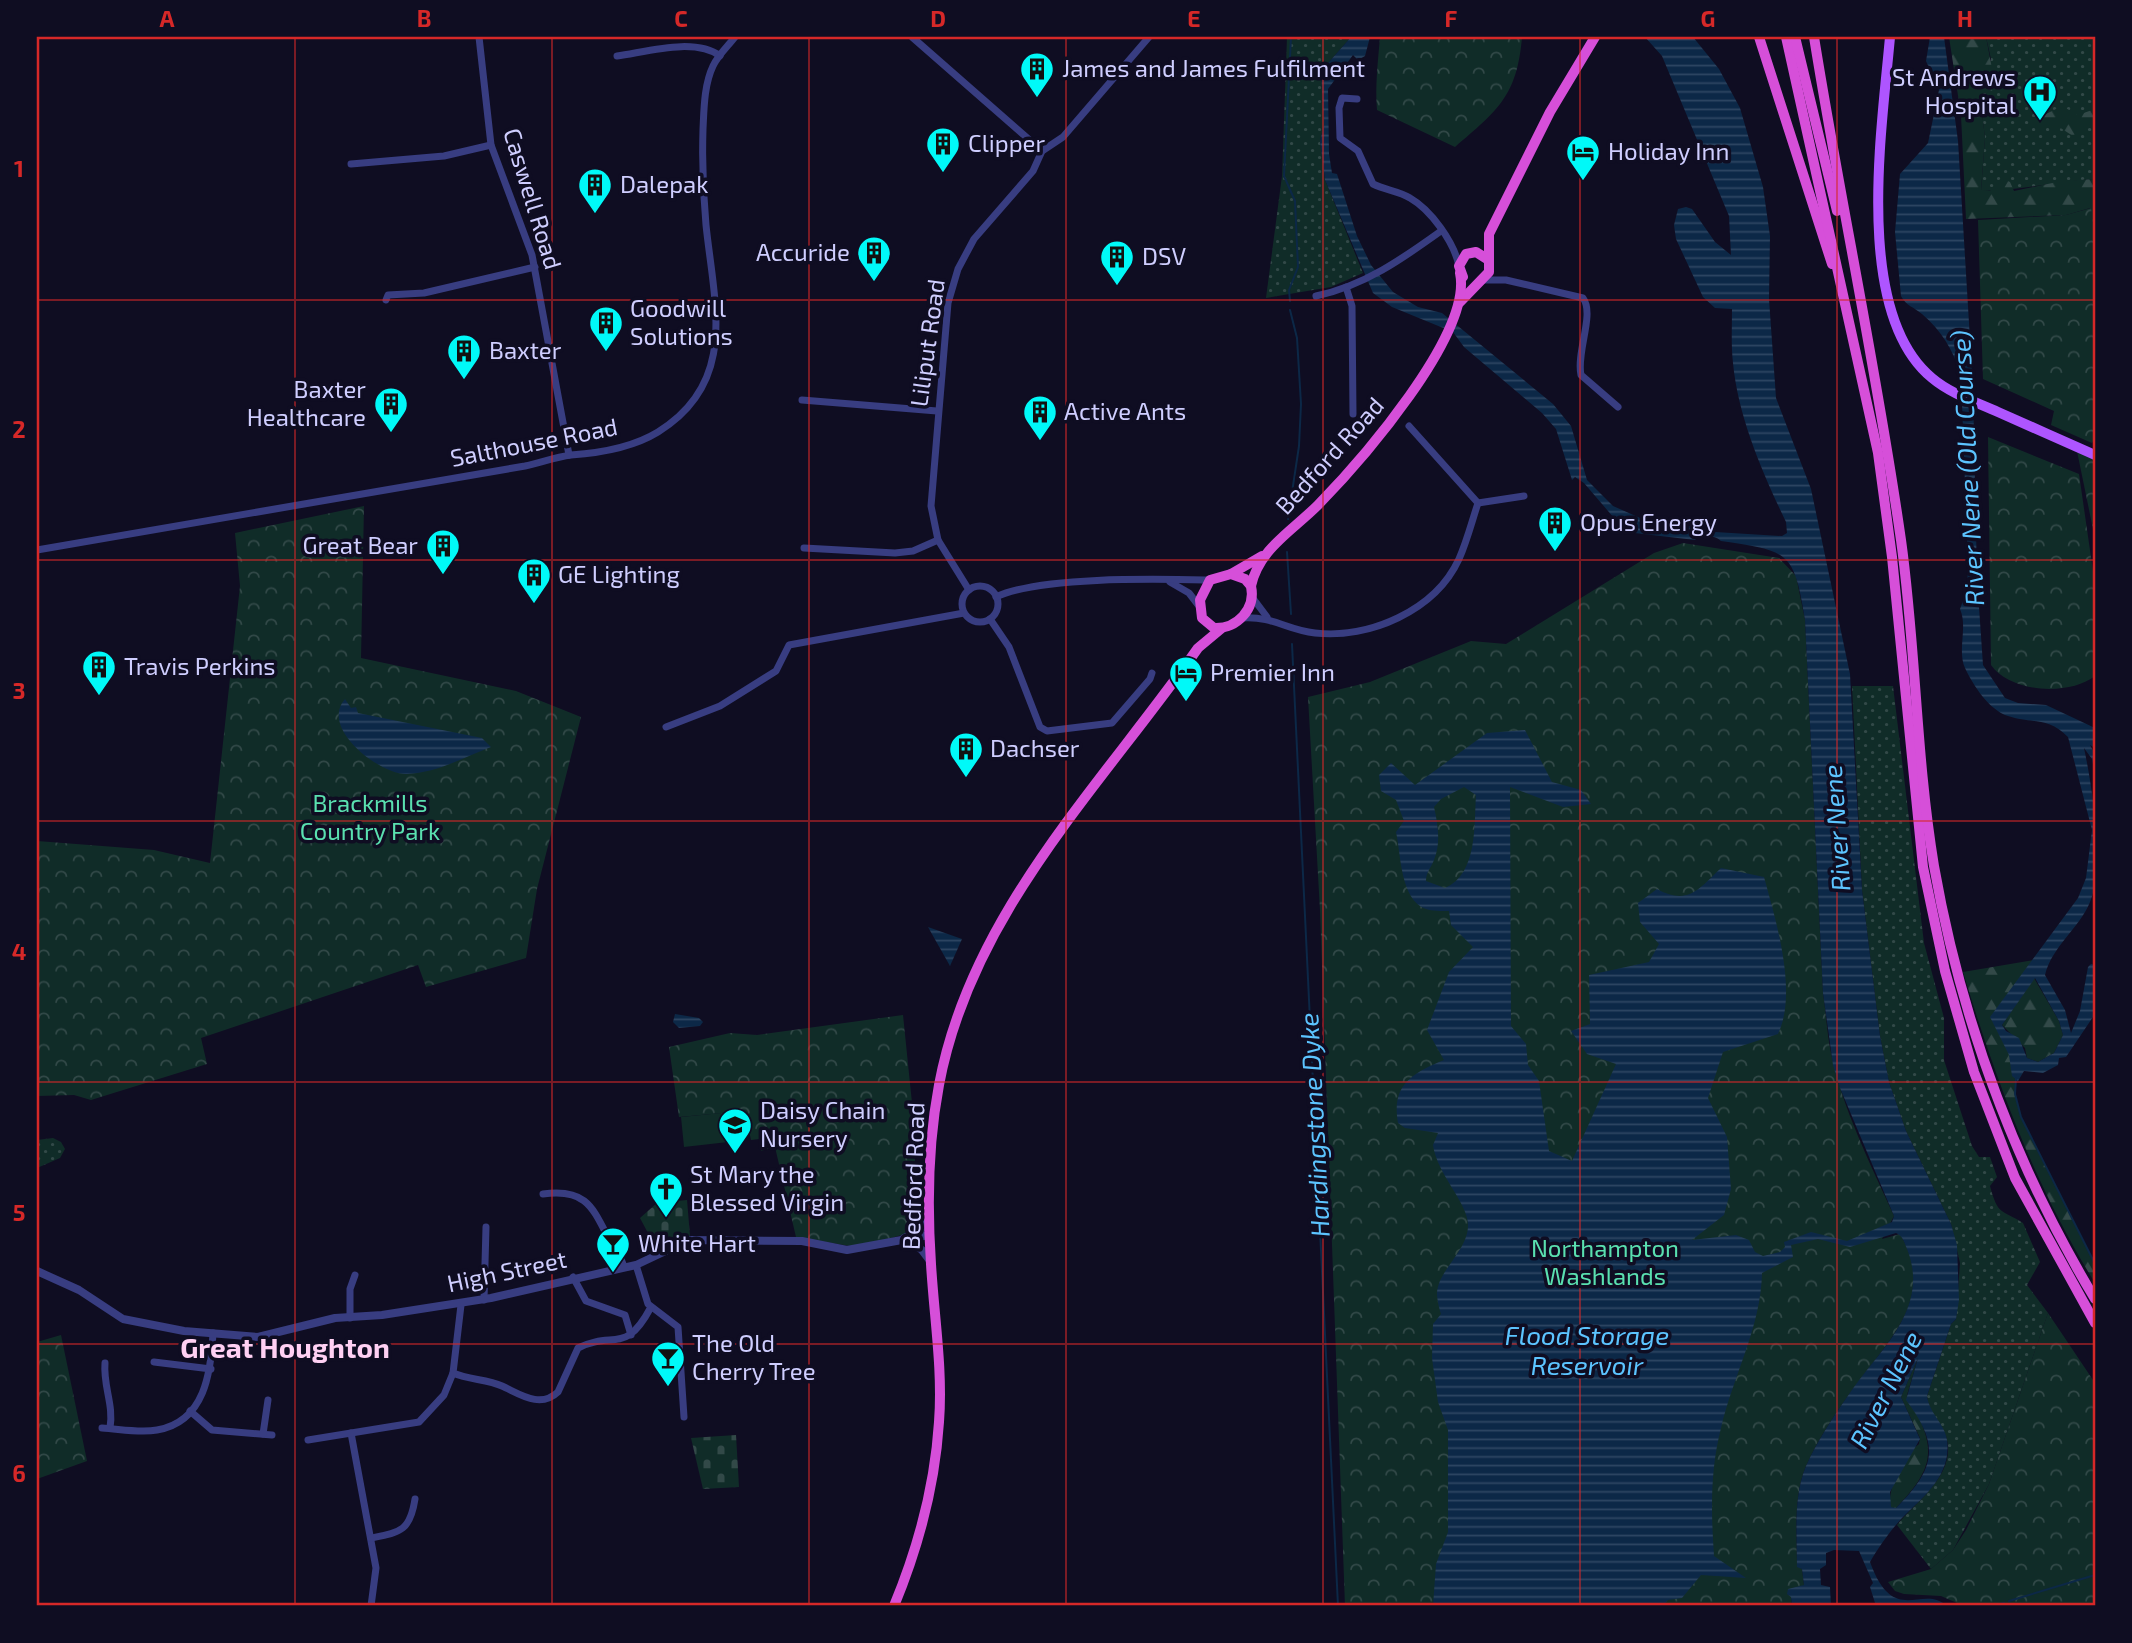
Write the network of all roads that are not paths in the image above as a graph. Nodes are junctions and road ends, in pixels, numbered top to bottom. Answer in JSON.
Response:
{"nodes":[{"id":1,"x":479,"y":37,"type":"edge"},
{"id":2,"x":735,"y":37,"type":"edge"},
{"id":3,"x":912,"y":37,"type":"edge"},
{"id":4,"x":1149,"y":37,"type":"edge"},
{"id":5,"x":1595,"y":37,"type":"edge"},
{"id":6,"x":1759,"y":37,"type":"edge"},
{"id":7,"x":1786,"y":37,"type":"edge"},
{"id":8,"x":1796,"y":37,"type":"edge"},
{"id":9,"x":1814,"y":37,"type":"edge"},
{"id":10,"x":1890,"y":37,"type":"edge"},
{"id":11,"x":617,"y":56,"type":"dead end"},
{"id":12,"x":720,"y":56,"type":"junction"},
{"id":13,"x":1357,"y":99,"type":"dead end"},
{"id":14,"x":491,"y":145,"type":"junction"},
{"id":15,"x":1042,"y":151,"type":"junction"},
{"id":16,"x":351,"y":164,"type":"dead end"},
{"id":17,"x":1441,"y":231,"type":"junction"},
{"id":18,"x":1489,"y":234,"type":"junction"},
{"id":19,"x":1451,"y":243,"type":"junction"},
{"id":20,"x":1471,"y":252,"type":"junction"},
{"id":21,"x":1488,"y":260,"type":"junction"},
{"id":22,"x":535,"y":267,"type":"junction"},
{"id":23,"x":1460,"y":270,"type":"junction"},
{"id":24,"x":1506,"y":280,"type":"junction"},
{"id":25,"x":1482,"y":281,"type":"junction"},
{"id":26,"x":1346,"y":287,"type":"junction"},
{"id":27,"x":1315,"y":296,"type":"dead end"},
{"id":28,"x":386,"y":300,"type":"dead end"},
{"id":29,"x":1847,"y":302,"type":"junction"},
{"id":30,"x":1460,"y":303,"type":"junction"},
{"id":31,"x":1861,"y":315,"type":"junction"},
{"id":32,"x":803,"y":400,"type":"dead end"},
{"id":33,"x":1618,"y":407,"type":"dead end"},
{"id":34,"x":937,"y":411,"type":"junction"},
{"id":35,"x":1353,"y":414,"type":"dead end"},
{"id":36,"x":1409,"y":426,"type":"dead end"},
{"id":37,"x":569,"y":455,"type":"junction"},
{"id":38,"x":2095,"y":455,"type":"edge"},
{"id":39,"x":1524,"y":496,"type":"dead end"},
{"id":40,"x":1478,"y":503,"type":"junction"},
{"id":41,"x":938,"y":540,"type":"junction"},
{"id":42,"x":804,"y":548,"type":"dead end"},
{"id":43,"x":37,"y":550,"type":"edge"},
{"id":44,"x":1262,"y":556,"type":"junction"},
{"id":45,"x":1231,"y":574,"type":"junction"},
{"id":46,"x":1166,"y":580,"type":"junction"},
{"id":47,"x":1210,"y":580,"type":"junction"},
{"id":48,"x":969,"y":590,"type":"junction"},
{"id":49,"x":1252,"y":591,"type":"junction"},
{"id":50,"x":996,"y":597,"type":"junction"},
{"id":51,"x":1199,"y":606,"type":"junction"},
{"id":52,"x":964,"y":613,"type":"junction"},
{"id":53,"x":1267,"y":617,"type":"junction"},
{"id":54,"x":1202,"y":618,"type":"junction"},
{"id":55,"x":1242,"y":618,"type":"junction"},
{"id":56,"x":990,"y":619,"type":"junction"},
{"id":57,"x":1222,"y":628,"type":"junction"},
{"id":58,"x":1198,"y":648,"type":"junction"},
{"id":59,"x":1152,"y":673,"type":"dead end"},
{"id":60,"x":666,"y":727,"type":"dead end"},
{"id":61,"x":543,"y":1194,"type":"dead end"},
{"id":62,"x":929,"y":1220,"type":"junction"},
{"id":63,"x":486,"y":1227,"type":"dead end"},
{"id":64,"x":929,"y":1235,"type":"junction"},
{"id":65,"x":904,"y":1238,"type":"junction"},
{"id":66,"x":931,"y":1262,"type":"junction"},
{"id":67,"x":636,"y":1265,"type":"junction"},
{"id":68,"x":624,"y":1267,"type":"junction"},
{"id":69,"x":37,"y":1271,"type":"edge"},
{"id":70,"x":355,"y":1275,"type":"dead end"},
{"id":71,"x":573,"y":1277,"type":"junction"},
{"id":72,"x":488,"y":1299,"type":"junction"},
{"id":73,"x":2095,"y":1299,"type":"edge"},
{"id":74,"x":461,"y":1305,"type":"junction"},
{"id":75,"x":651,"y":1307,"type":"junction"},
{"id":76,"x":350,"y":1318,"type":"junction"},
{"id":77,"x":2095,"y":1323,"type":"edge"},
{"id":78,"x":213,"y":1333,"type":"junction"},
{"id":79,"x":631,"y":1335,"type":"junction"},
{"id":80,"x":154,"y":1362,"type":"dead end"},
{"id":81,"x":105,"y":1363,"type":"dead end"},
{"id":82,"x":211,"y":1369,"type":"junction"},
{"id":83,"x":453,"y":1373,"type":"junction"},
{"id":84,"x":268,"y":1401,"type":"dead end"},
{"id":85,"x":190,"y":1411,"type":"junction"},
{"id":86,"x":684,"y":1417,"type":"dead end"},
{"id":87,"x":351,"y":1433,"type":"junction"},
{"id":88,"x":263,"y":1434,"type":"junction"},
{"id":89,"x":272,"y":1435,"type":"dead end"},
{"id":90,"x":308,"y":1440,"type":"dead end"},
{"id":91,"x":415,"y":1499,"type":"dead end"},
{"id":92,"x":371,"y":1538,"type":"junction"},
{"id":93,"x":371,"y":1606,"type":"edge"},
{"id":94,"x":894,"y":1606,"type":"edge"}],
"edges":[{"from":1,"to":14,"type":"street","name":"Caswell Road"},
{"from":2,"to":12,"type":"street","name":"Salthouse Road"},
{"from":3,"to":15,"type":"street"},
{"from":4,"to":15,"type":"street","name":"Liliput Road"},
{"from":5,"to":18,"type":"highway"},
{"from":6,"to":29,"type":"highway"},
{"from":7,"to":29,"type":"highway"},
{"from":8,"to":31,"type":"highway"},
{"from":9,"to":31,"type":"highway"},
{"from":10,"to":38,"type":"main road"},
{"from":11,"to":12,"type":"street"},
{"from":12,"to":37,"type":"street","name":"Salthouse Road"},
{"from":13,"to":17,"type":"street"},
{"from":14,"to":16,"type":"street"},
{"from":14,"to":22,"type":"street","name":"Caswell Road"},
{"from":15,"to":34,"type":"street","name":"Liliput Road"},
{"from":17,"to":19,"type":"street"},
{"from":17,"to":26,"type":"street"},
{"from":18,"to":20,"type":"highway"},
{"from":18,"to":21,"type":"highway"},
{"from":19,"to":20,"type":"street"},
{"from":19,"to":23,"type":"street"},
{"from":20,"to":21,"type":"highway"},
{"from":20,"to":23,"type":"highway"},
{"from":21,"to":24,"type":"street"},
{"from":21,"to":25,"type":"highway"},
{"from":22,"to":28,"type":"street"},
{"from":22,"to":37,"type":"street","name":"Caswell Road"},
{"from":23,"to":25,"type":"highway"},
{"from":23,"to":30,"type":"highway","name":"Bedford Road"},
{"from":24,"to":25,"type":"street"},
{"from":24,"to":33,"type":"street"},
{"from":25,"to":30,"type":"highway","name":"Bedford Road"},
{"from":26,"to":27,"type":"street"},
{"from":26,"to":35,"type":"street"},
{"from":29,"to":77,"type":"highway"},
{"from":30,"to":44,"type":"highway","name":"Bedford Road"},
{"from":31,"to":73,"type":"highway"},
{"from":32,"to":34,"type":"street"},
{"from":34,"to":41,"type":"street","name":"Liliput Road"},
{"from":36,"to":40,"type":"street"},
{"from":37,"to":43,"type":"street","name":"Salthouse Road"},
{"from":39,"to":40,"type":"street"},
{"from":40,"to":53,"type":"street"},
{"from":41,"to":42,"type":"street"},
{"from":41,"to":48,"type":"street","name":"Liliput Road"},
{"from":44,"to":45,"type":"highway","name":"Bedford Road"},
{"from":44,"to":49,"type":"highway","name":"Bedford Road"},
{"from":45,"to":47,"type":"highway"},
{"from":45,"to":49,"type":"highway"},
{"from":46,"to":47,"type":"street"},
{"from":46,"to":50,"type":"street"},
{"from":46,"to":51,"type":"street"},
{"from":47,"to":51,"type":"highway"},
{"from":48,"to":50,"type":"street"},
{"from":48,"to":52,"type":"street"},
{"from":49,"to":53,"type":"street"},
{"from":49,"to":55,"type":"highway"},
{"from":50,"to":56,"type":"street"},
{"from":51,"to":54,"type":"highway"},
{"from":52,"to":56,"type":"street"},
{"from":52,"to":60,"type":"street"},
{"from":53,"to":55,"type":"street"},
{"from":54,"to":57,"type":"highway"},
{"from":54,"to":58,"type":"highway","name":"Bedford Road"},
{"from":55,"to":57,"type":"highway"},
{"from":56,"to":59,"type":"street"},
{"from":57,"to":58,"type":"highway","name":"Bedford Road"},
{"from":58,"to":62,"type":"highway","name":"Bedford Road"},
{"from":61,"to":68,"type":"street"},
{"from":62,"to":64,"type":"highway","name":"Bedford Road"},
{"from":62,"to":65,"type":"street"},
{"from":63,"to":72,"type":"street"},
{"from":64,"to":65,"type":"street","name":"High Street"},
{"from":64,"to":66,"type":"highway","name":"Bedford Road"},
{"from":65,"to":66,"type":"street"},
{"from":65,"to":67,"type":"street","name":"High Street"},
{"from":66,"to":94,"type":"highway","name":"Bedford Road"},
{"from":67,"to":68,"type":"street","name":"High Street"},
{"from":67,"to":75,"type":"street"},
{"from":68,"to":71,"type":"street","name":"High Street"},
{"from":69,"to":78,"type":"street","name":"High Street"},
{"from":70,"to":76,"type":"street"},
{"from":71,"to":72,"type":"street","name":"High Street"},
{"from":71,"to":79,"type":"street"},
{"from":72,"to":74,"type":"street","name":"High Street"},
{"from":74,"to":76,"type":"street","name":"High Street"},
{"from":74,"to":83,"type":"street"},
{"from":75,"to":79,"type":"street"},
{"from":75,"to":86,"type":"street"},
{"from":76,"to":78,"type":"street","name":"High Street"},
{"from":78,"to":82,"type":"street"},
{"from":79,"to":83,"type":"street"},
{"from":80,"to":82,"type":"street"},
{"from":81,"to":85,"type":"street"},
{"from":82,"to":85,"type":"street"},
{"from":83,"to":87,"type":"street"},
{"from":84,"to":88,"type":"street"},
{"from":85,"to":88,"type":"street"},
{"from":87,"to":90,"type":"street"},
{"from":87,"to":92,"type":"street"},
{"from":88,"to":89,"type":"street"},
{"from":91,"to":92,"type":"street"},
{"from":92,"to":93,"type":"street"}]}
